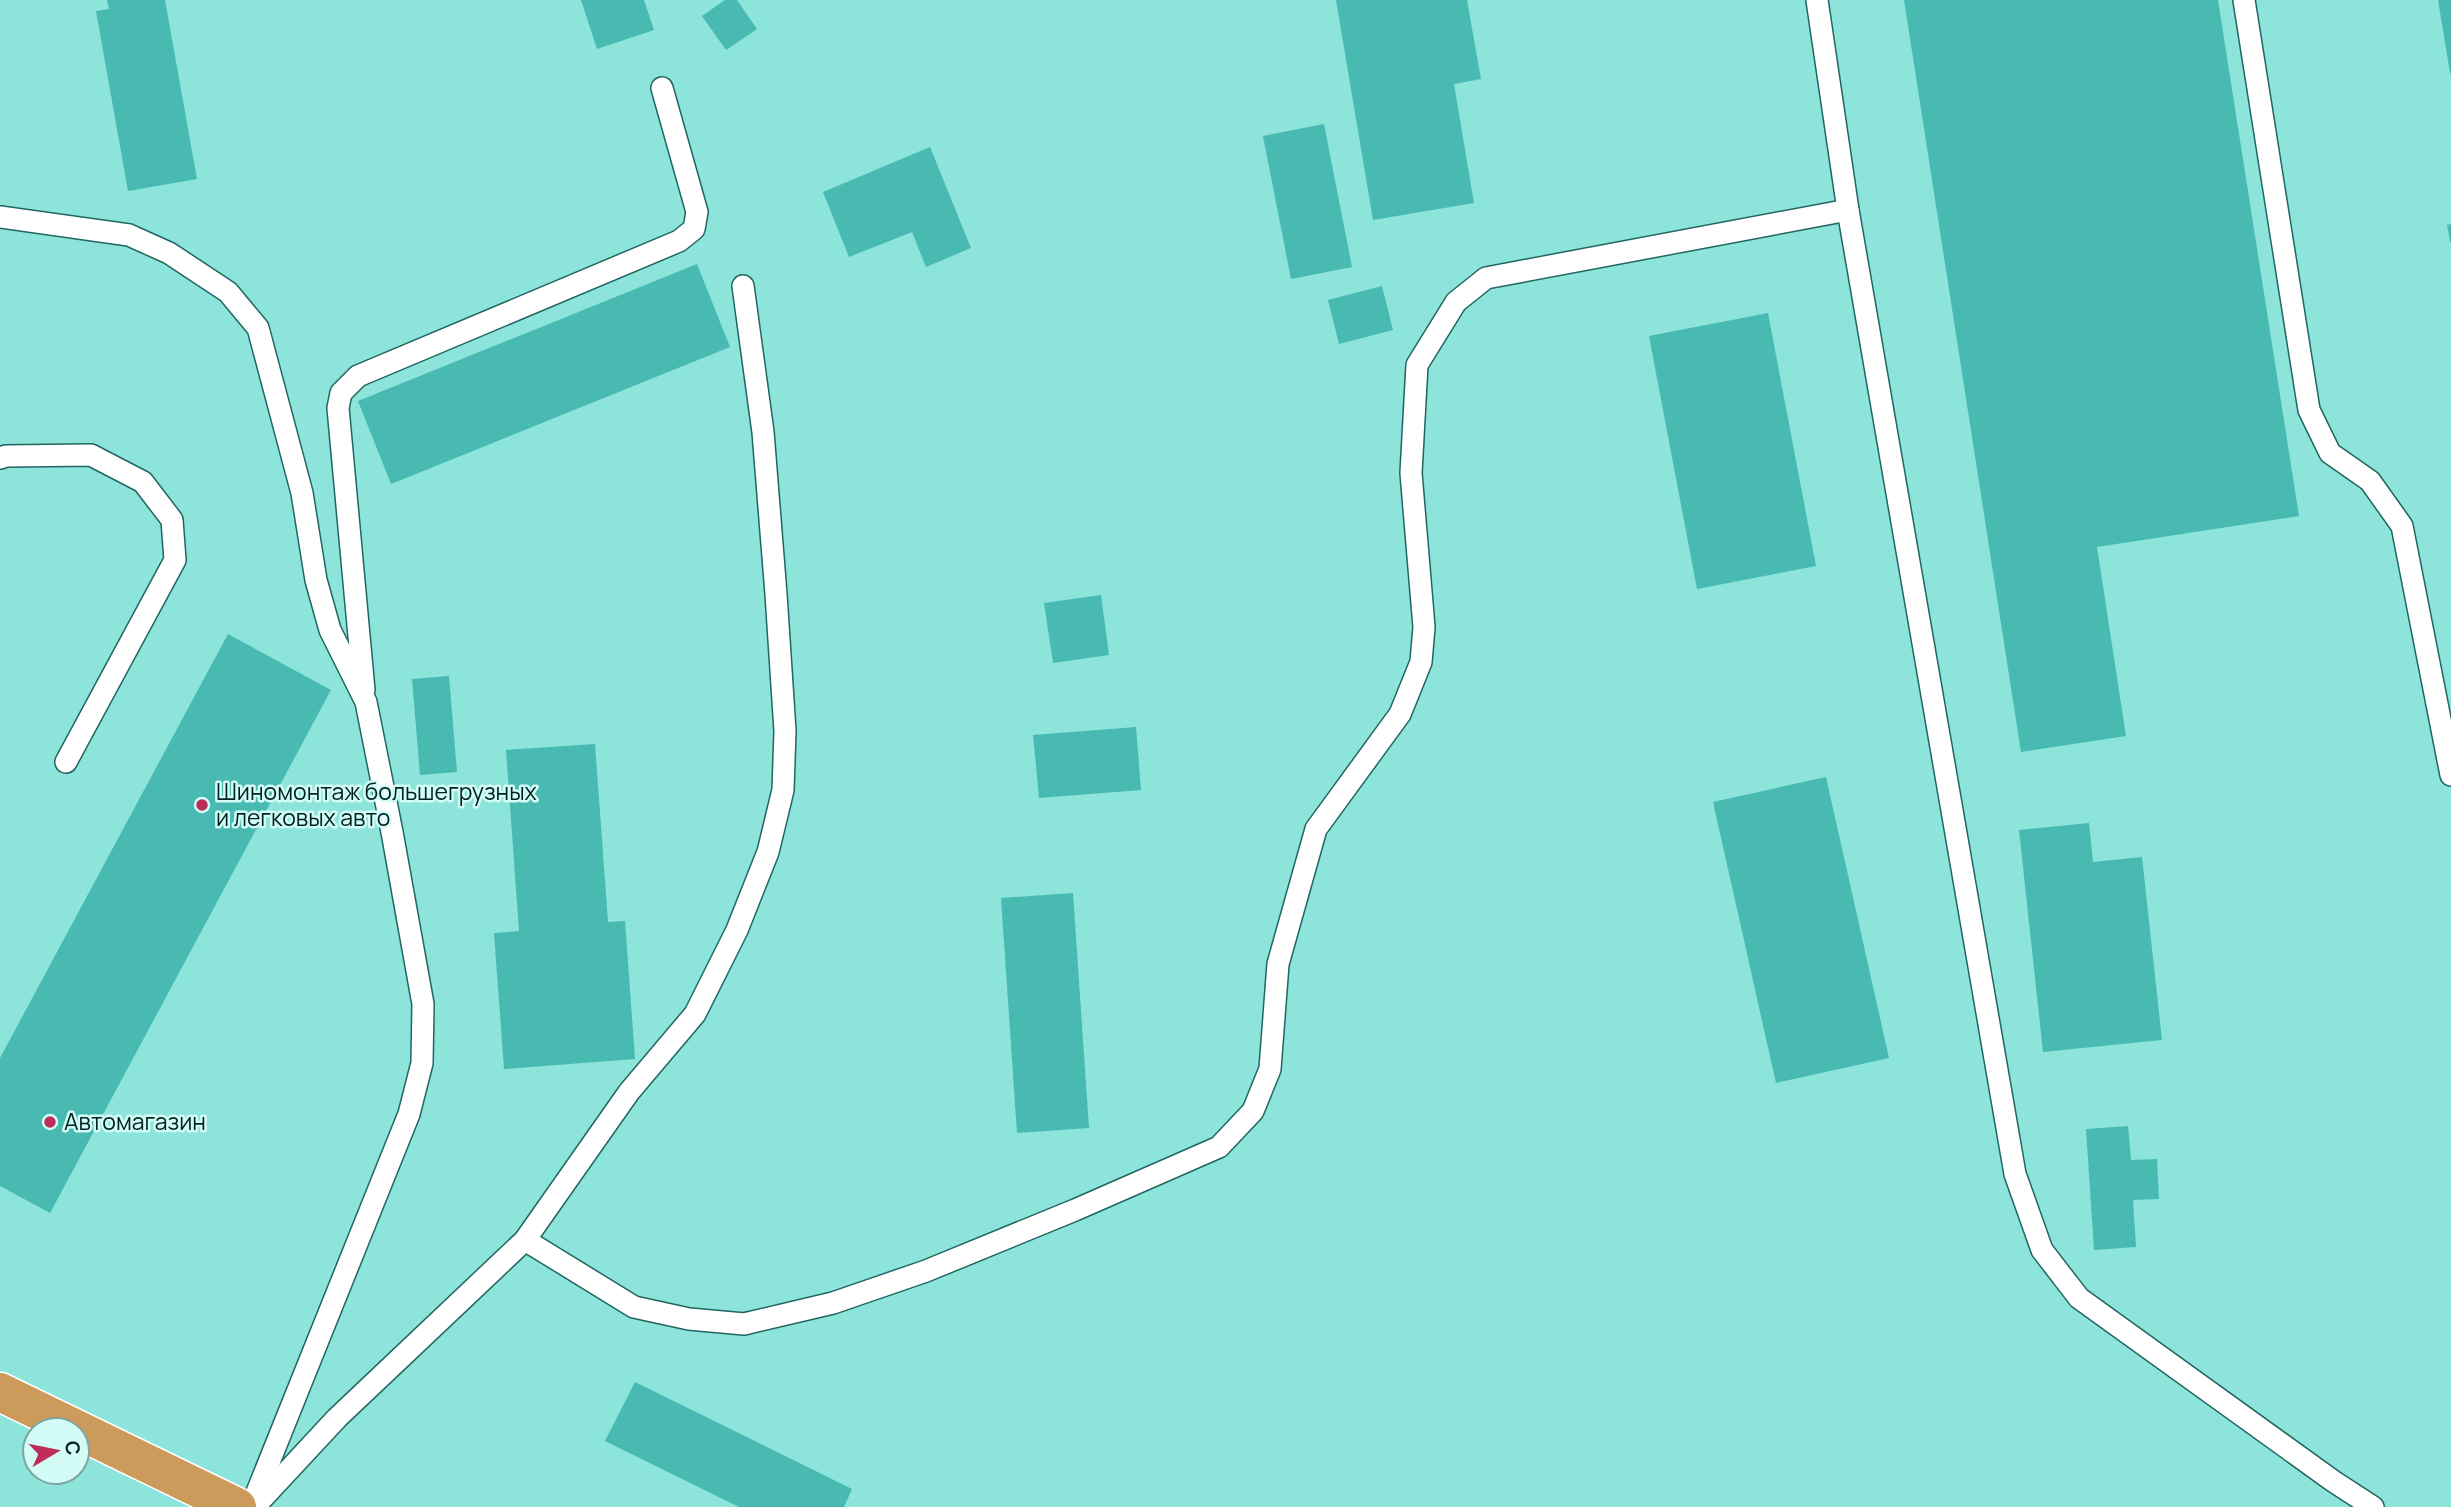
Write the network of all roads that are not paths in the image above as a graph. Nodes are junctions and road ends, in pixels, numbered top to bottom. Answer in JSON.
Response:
{"nodes":[{"id":1,"x":1817,"y":0,"type":"edge"},
{"id":2,"x":2244,"y":0,"type":"edge"},
{"id":3,"x":662,"y":88,"type":"dead end"},
{"id":4,"x":1848,"y":210,"type":"junction"},
{"id":5,"x":0,"y":217,"type":"edge"},
{"id":6,"x":743,"y":286,"type":"dead end"},
{"id":7,"x":0,"y":458,"type":"edge"},
{"id":8,"x":366,"y":702,"type":"junction"},
{"id":9,"x":66,"y":762,"type":"dead end"},
{"id":10,"x":2451,"y":775,"type":"edge"},
{"id":11,"x":525,"y":1240,"type":"junction"},
{"id":12,"x":0,"y":1392,"type":"edge"},
{"id":13,"x":237,"y":1507,"type":"edge"},
{"id":14,"x":253,"y":1507,"type":"edge"},
{"id":15,"x":2373,"y":1507,"type":"edge"}],
"edges":[{"from":1,"to":4,"type":"lane"},
{"from":2,"to":10,"type":"lane"},
{"from":3,"to":8,"type":"lane"},
{"from":4,"to":11,"type":"lane"},
{"from":4,"to":15,"type":"lane"},
{"from":5,"to":8,"type":"lane"},
{"from":6,"to":11,"type":"lane"},
{"from":7,"to":9,"type":"lane"},
{"from":8,"to":14,"type":"lane"},
{"from":11,"to":14,"type":"lane"},
{"from":12,"to":13,"type":"highway"}]}
